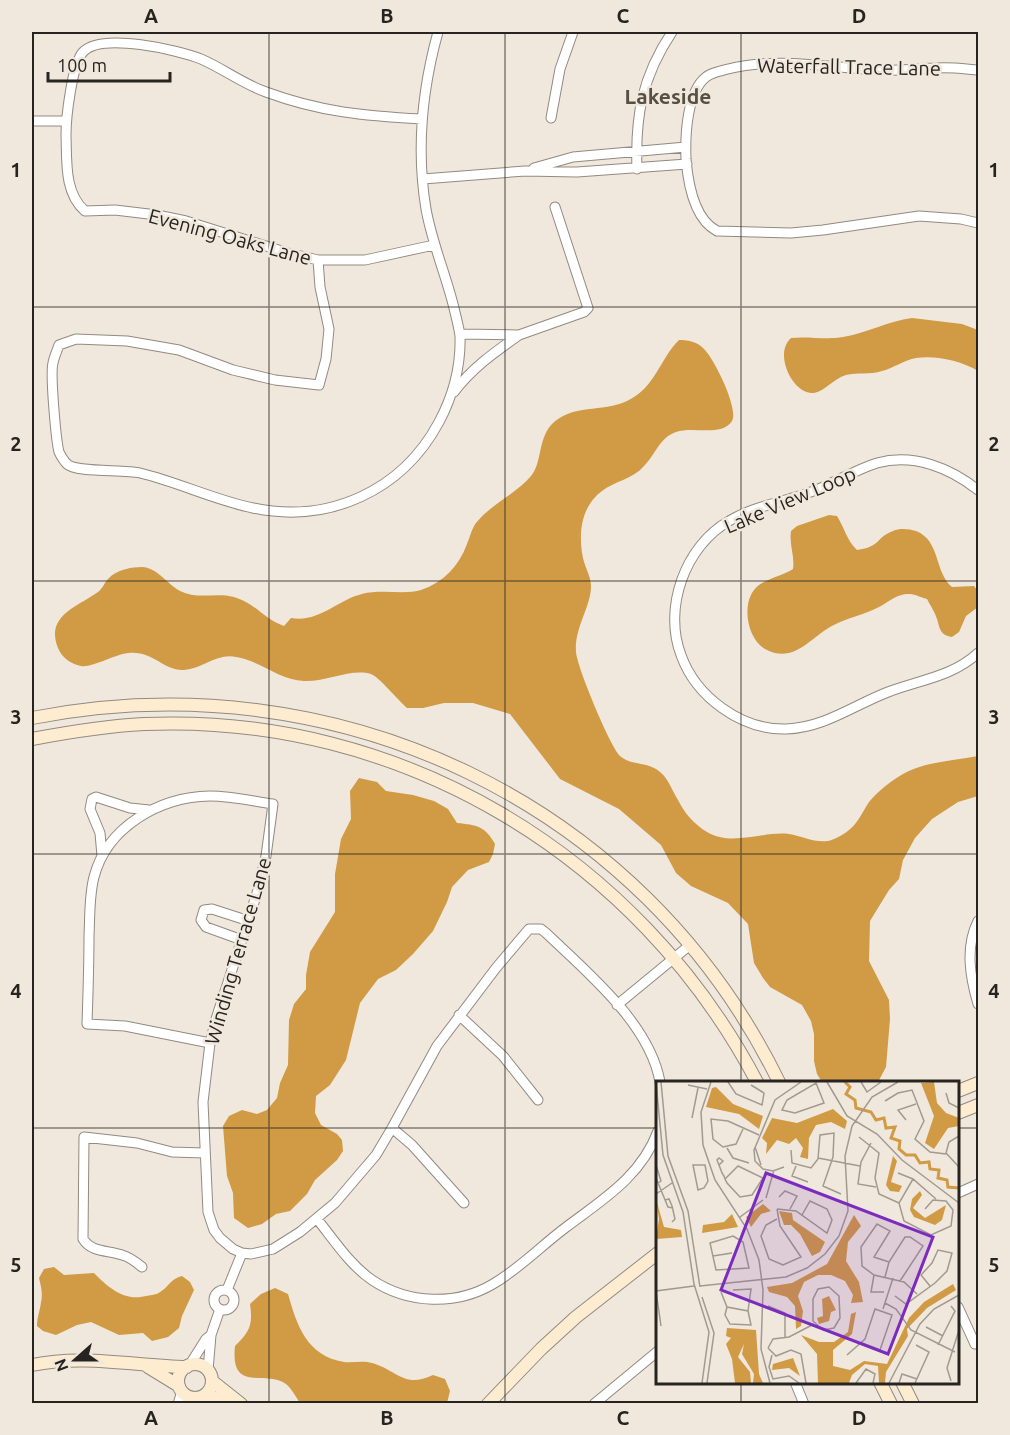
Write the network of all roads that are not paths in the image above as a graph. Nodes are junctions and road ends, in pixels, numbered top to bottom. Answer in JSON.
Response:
{"nodes":[{"id":1,"x":438,"y":32,"type":"edge"},
{"id":2,"x":573,"y":32,"type":"edge"},
{"id":3,"x":672,"y":32,"type":"edge"},
{"id":4,"x":978,"y":70,"type":"edge"},
{"id":5,"x":551,"y":118,"type":"dead end"},
{"id":6,"x":422,"y":119,"type":"junction"},
{"id":7,"x":32,"y":121,"type":"edge"},
{"id":8,"x":66,"y":121,"type":"junction"},
{"id":9,"x":686,"y":147,"type":"junction"},
{"id":10,"x":636,"y":151,"type":"junction"},
{"id":11,"x":687,"y":164,"type":"junction"},
{"id":12,"x":637,"y":169,"type":"junction"},
{"id":13,"x":525,"y":171,"type":"junction"},
{"id":14,"x":423,"y":179,"type":"junction"},
{"id":15,"x":555,"y":207,"type":"dead end"},
{"id":16,"x":978,"y":223,"type":"edge"},
{"id":17,"x":434,"y":245,"type":"junction"},
{"id":18,"x":318,"y":260,"type":"junction"},
{"id":19,"x":460,"y":334,"type":"junction"},
{"id":20,"x":519,"y":335,"type":"junction"},
{"id":21,"x":452,"y":395,"type":"junction"},
{"id":22,"x":978,"y":490,"type":"edge"},
{"id":23,"x":978,"y":653,"type":"edge"},
{"id":24,"x":210,"y":705,"type":"junction"},
{"id":25,"x":32,"y":718,"type":"edge"},
{"id":26,"x":209,"y":725,"type":"junction"},
{"id":27,"x":32,"y":739,"type":"edge"},
{"id":28,"x":457,"y":767,"type":"junction"},
{"id":29,"x":448,"y":785,"type":"junction"},
{"id":30,"x":149,"y":810,"type":"junction"},
{"id":31,"x":102,"y":856,"type":"junction"},
{"id":32,"x":249,"y":921,"type":"junction"},
{"id":33,"x":978,"y":921,"type":"edge"},
{"id":34,"x":242,"y":940,"type":"junction"},
{"id":35,"x":690,"y":945,"type":"junction"},
{"id":36,"x":674,"y":958,"type":"junction"},
{"id":37,"x":978,"y":1004,"type":"edge"},
{"id":38,"x":617,"y":1005,"type":"junction"},
{"id":39,"x":459,"y":1015,"type":"junction"},
{"id":40,"x":210,"y":1043,"type":"junction"},
{"id":41,"x":659,"y":1081,"type":"edge"},
{"id":42,"x":755,"y":1081,"type":"edge"},
{"id":43,"x":778,"y":1081,"type":"edge"},
{"id":44,"x":978,"y":1083,"type":"edge"},
{"id":45,"x":959,"y":1090,"type":"edge"},
{"id":46,"x":538,"y":1100,"type":"dead end"},
{"id":47,"x":978,"y":1105,"type":"edge"},
{"id":48,"x":959,"y":1112,"type":"edge"},
{"id":49,"x":392,"y":1128,"type":"junction"},
{"id":50,"x":656,"y":1134,"type":"edge"},
{"id":51,"x":204,"y":1153,"type":"junction"},
{"id":52,"x":978,"y":1185,"type":"edge"},
{"id":53,"x":959,"y":1193,"type":"edge"},
{"id":54,"x":464,"y":1203,"type":"dead end"},
{"id":55,"x":317,"y":1219,"type":"junction"},
{"id":56,"x":242,"y":1253,"type":"junction"},
{"id":57,"x":656,"y":1255,"type":"edge"},
{"id":58,"x":142,"y":1267,"type":"dead end"},
{"id":59,"x":959,"y":1311,"type":"edge"},
{"id":60,"x":211,"y":1335,"type":"junction"},
{"id":61,"x":975,"y":1344,"type":"dead end"},
{"id":62,"x":656,"y":1352,"type":"edge"},
{"id":63,"x":32,"y":1365,"type":"edge"},
{"id":64,"x":144,"y":1365,"type":"junction"},
{"id":65,"x":188,"y":1366,"type":"junction"},
{"id":66,"x":210,"y":1376,"type":"junction"},
{"id":67,"x":795,"y":1384,"type":"edge"},
{"id":68,"x":882,"y":1384,"type":"edge"},
{"id":69,"x":903,"y":1384,"type":"edge"},
{"id":70,"x":179,"y":1394,"type":"edge"},
{"id":71,"x":201,"y":1399,"type":"edge"},
{"id":72,"x":233,"y":1404,"type":"edge"},
{"id":73,"x":241,"y":1404,"type":"edge"},
{"id":74,"x":488,"y":1404,"type":"edge"},
{"id":75,"x":594,"y":1404,"type":"edge"},
{"id":76,"x":804,"y":1404,"type":"edge"},
{"id":77,"x":891,"y":1404,"type":"edge"},
{"id":78,"x":914,"y":1404,"type":"edge"}],
"edges":[{"from":1,"to":6,"type":"street"},
{"from":2,"to":5,"type":"street"},
{"from":3,"to":10,"type":"street"},
{"from":4,"to":9,"type":"street","name":"Waterfall Trace Lane"},
{"from":6,"to":8,"type":"street"},
{"from":6,"to":14,"type":"street"},
{"from":7,"to":8,"type":"street"},
{"from":8,"to":18,"type":"street","name":"Evening Oaks Lane"},
{"from":9,"to":10,"type":"street"},
{"from":9,"to":11,"type":"street","name":"Waterfall Trace Lane"},
{"from":10,"to":12,"type":"street"},
{"from":10,"to":13,"type":"street"},
{"from":11,"to":12,"type":"street"},
{"from":11,"to":16,"type":"street","name":"Waterfall Trace Lane"},
{"from":12,"to":13,"type":"street"},
{"from":13,"to":14,"type":"street"},
{"from":14,"to":17,"type":"street"},
{"from":15,"to":20,"type":"street"},
{"from":17,"to":18,"type":"street","name":"Evening Oaks Lane"},
{"from":17,"to":19,"type":"street"},
{"from":18,"to":21,"type":"street"},
{"from":19,"to":20,"type":"street"},
{"from":19,"to":21,"type":"street"},
{"from":20,"to":21,"type":"street"},
{"from":22,"to":23,"type":"street","name":"Lake View Loop"},
{"from":24,"to":25,"type":"main road"},
{"from":24,"to":26,"type":"main road"},
{"from":24,"to":28,"type":"main road"},
{"from":26,"to":27,"type":"main road"},
{"from":26,"to":29,"type":"main road"},
{"from":28,"to":29,"type":"main road"},
{"from":28,"to":35,"type":"main road"},
{"from":29,"to":36,"type":"main road"},
{"from":30,"to":31,"type":"street"},
{"from":30,"to":31,"type":"street"},
{"from":30,"to":32,"type":"street","name":"Winding Terrace Lane"},
{"from":31,"to":40,"type":"street"},
{"from":32,"to":34,"type":"street","name":"Winding Terrace Lane"},
{"from":32,"to":34,"type":"street"},
{"from":33,"to":37,"type":"street"},
{"from":34,"to":40,"type":"street","name":"Winding Terrace Lane"},
{"from":35,"to":36,"type":"street"},
{"from":35,"to":43,"type":"main road"},
{"from":36,"to":38,"type":"street"},
{"from":36,"to":42,"type":"main road"},
{"from":38,"to":39,"type":"street"},
{"from":38,"to":41,"type":"street"},
{"from":39,"to":46,"type":"street"},
{"from":39,"to":49,"type":"street"},
{"from":40,"to":51,"type":"street","name":"Winding Terrace Lane"},
{"from":44,"to":45,"type":"main road"},
{"from":47,"to":48,"type":"main road"},
{"from":49,"to":54,"type":"street"},
{"from":49,"to":55,"type":"street"},
{"from":50,"to":55,"type":"street"},
{"from":51,"to":56,"type":"street","name":"Winding Terrace Lane"},
{"from":51,"to":58,"type":"street"},
{"from":52,"to":53,"type":"street"},
{"from":55,"to":56,"type":"street"},
{"from":56,"to":60,"type":"street"},
{"from":57,"to":74,"type":"main road"},
{"from":59,"to":61,"type":"street"},
{"from":60,"to":65,"type":"street"},
{"from":60,"to":66,"type":"street"},
{"from":62,"to":75,"type":"street"},
{"from":63,"to":64,"type":"main road"},
{"from":64,"to":65,"type":"main road"},
{"from":64,"to":70,"type":"main road"},
{"from":65,"to":66,"type":"main road"},
{"from":65,"to":70,"type":"main road"},
{"from":66,"to":71,"type":"main road"},
{"from":66,"to":73,"type":"main road"},
{"from":67,"to":76,"type":"street"},
{"from":68,"to":77,"type":"main road"},
{"from":69,"to":78,"type":"main road"},
{"from":70,"to":71,"type":"main road"},
{"from":71,"to":72,"type":"main road"}]}
